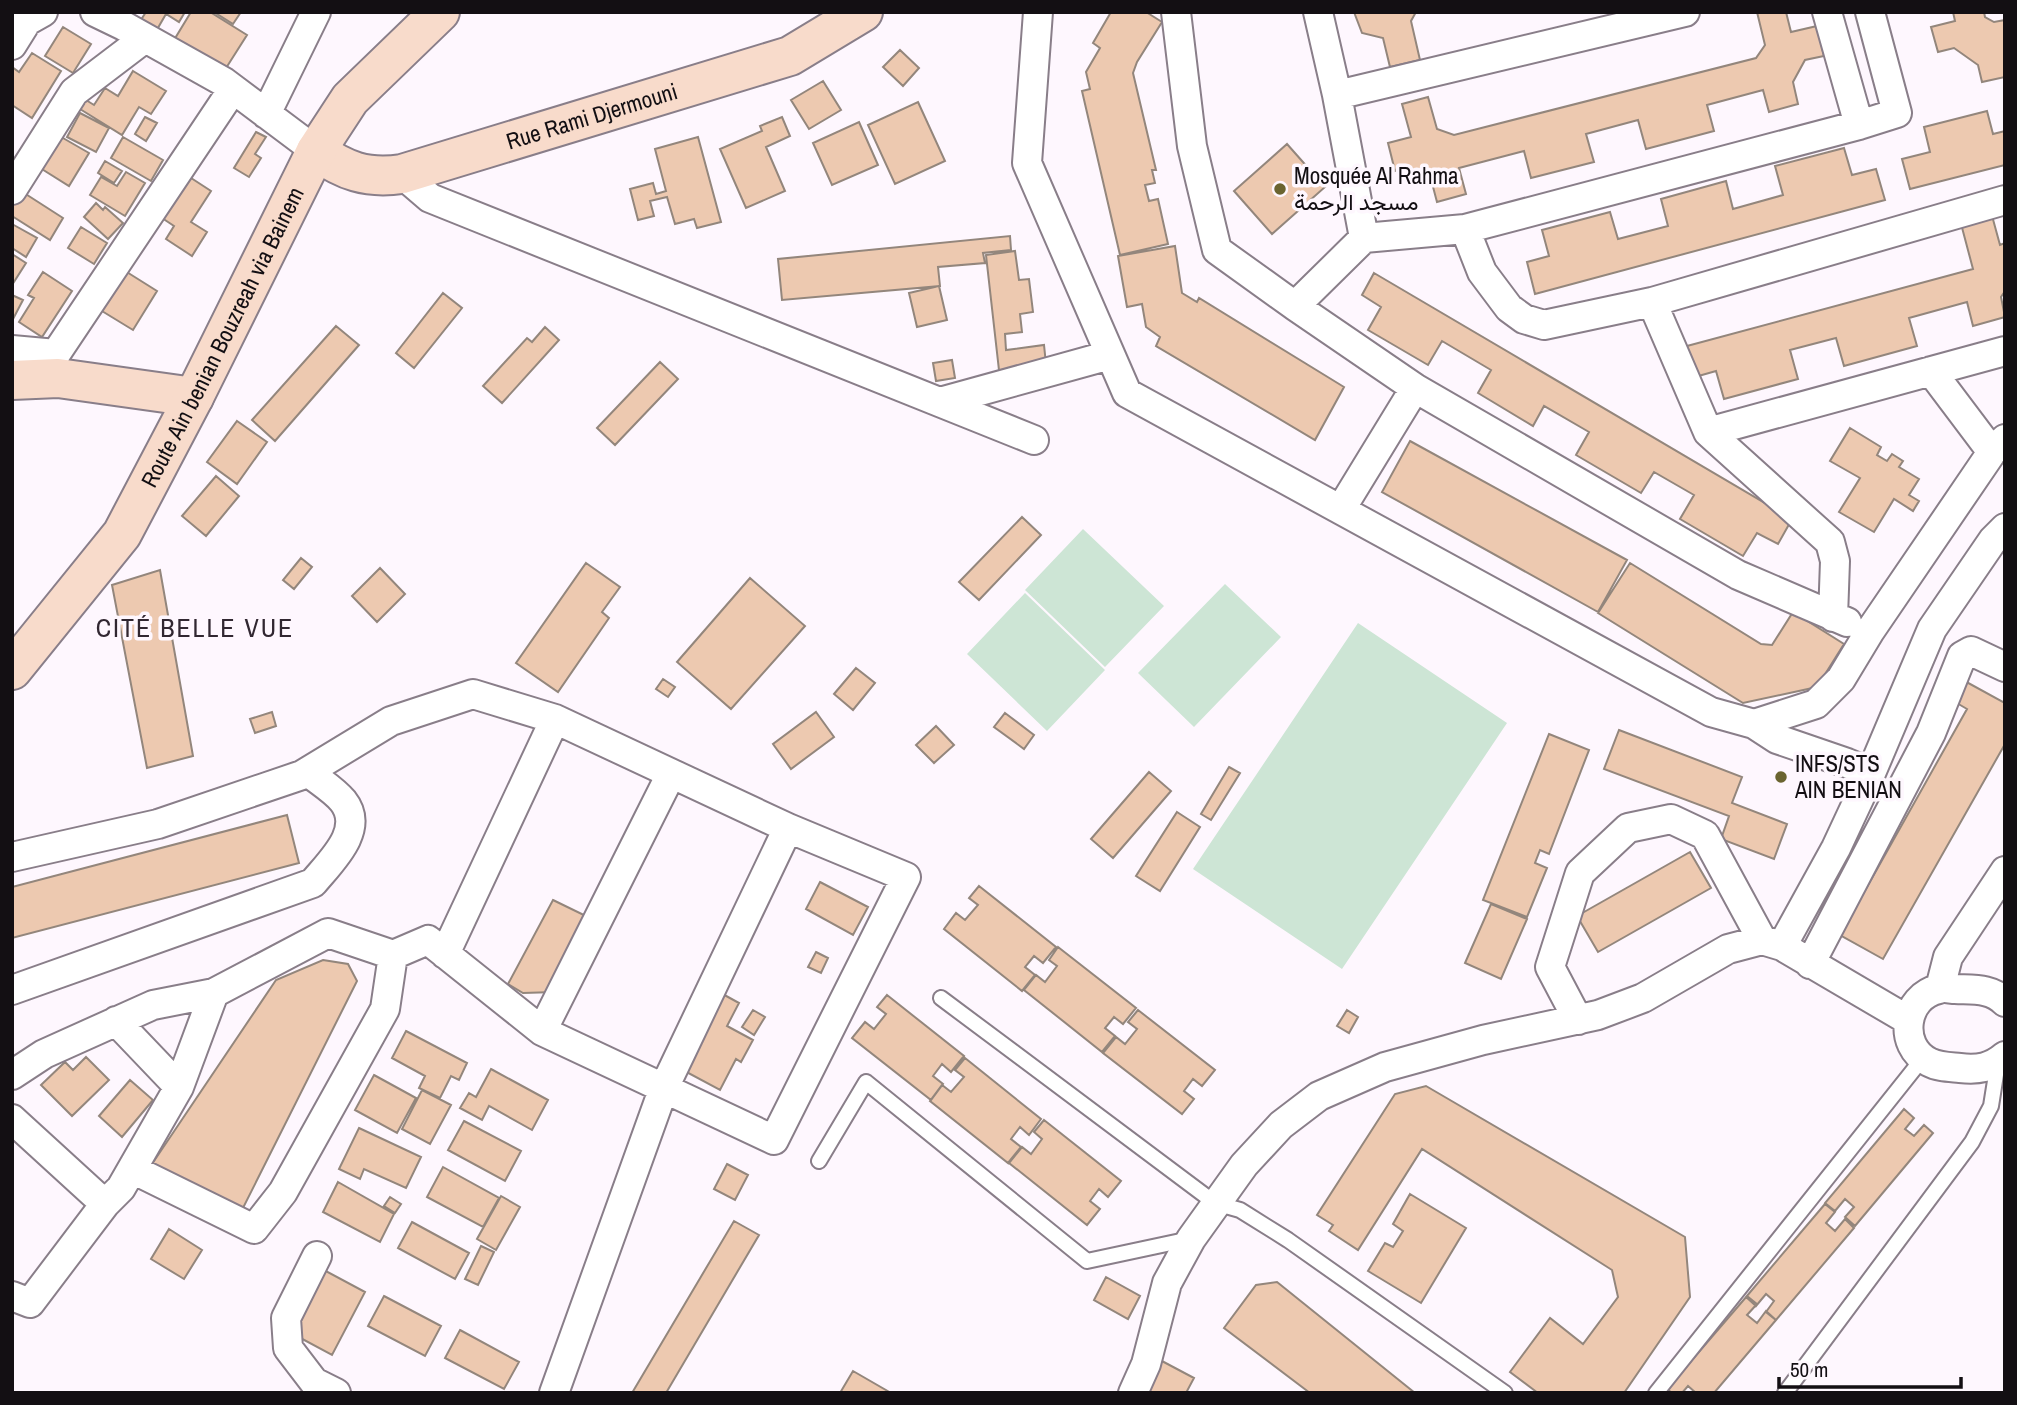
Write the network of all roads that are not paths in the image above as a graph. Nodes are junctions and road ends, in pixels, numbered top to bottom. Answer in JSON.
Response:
{"nodes":[{"id":1,"x":95,"y":12,"type":"edge"},
{"id":2,"x":316,"y":12,"type":"edge"},
{"id":3,"x":440,"y":12,"type":"edge"},
{"id":4,"x":863,"y":12,"type":"edge"},
{"id":5,"x":1038,"y":12,"type":"edge"},
{"id":6,"x":1176,"y":12,"type":"edge"},
{"id":7,"x":1318,"y":12,"type":"edge"},
{"id":8,"x":1685,"y":12,"type":"edge"},
{"id":9,"x":1827,"y":12,"type":"edge"},
{"id":10,"x":1870,"y":12,"type":"edge"},
{"id":11,"x":28,"y":15,"type":"edge"},
{"id":12,"x":145,"y":38,"type":"junction"},
{"id":13,"x":12,"y":45,"type":"edge"},
{"id":14,"x":233,"y":89,"type":"junction"},
{"id":15,"x":1337,"y":95,"type":"junction"},
{"id":16,"x":266,"y":114,"type":"junction"},
{"id":17,"x":1859,"y":125,"type":"junction"},
{"id":18,"x":316,"y":151,"type":"junction"},
{"id":19,"x":402,"y":174,"type":"junction"},
{"id":20,"x":12,"y":190,"type":"edge"},
{"id":21,"x":2005,"y":200,"type":"edge"},
{"id":22,"x":1465,"y":229,"type":"junction"},
{"id":23,"x":1364,"y":238,"type":"junction"},
{"id":24,"x":1652,"y":302,"type":"junction"},
{"id":25,"x":1295,"y":306,"type":"junction"},
{"id":26,"x":12,"y":350,"type":"edge"},
{"id":27,"x":2005,"y":351,"type":"edge"},
{"id":28,"x":1110,"y":355,"type":"junction"},
{"id":29,"x":36,"y":371,"type":"edge"},
{"id":30,"x":1931,"y":371,"type":"junction"},
{"id":31,"x":1415,"y":388,"type":"junction"},
{"id":32,"x":194,"y":397,"type":"junction"},
{"id":33,"x":940,"y":402,"type":"junction"},
{"id":34,"x":1707,"y":432,"type":"junction"},
{"id":35,"x":1034,"y":440,"type":"dead end"},
{"id":36,"x":1998,"y":445,"type":"edge"},
{"id":37,"x":1341,"y":509,"type":"junction"},
{"id":38,"x":2005,"y":528,"type":"edge"},
{"id":39,"x":1833,"y":617,"type":"junction"},
{"id":40,"x":1870,"y":631,"type":"junction"},
{"id":41,"x":2005,"y":667,"type":"edge"},
{"id":42,"x":12,"y":670,"type":"edge"},
{"id":43,"x":555,"y":719,"type":"junction"},
{"id":44,"x":1754,"y":724,"type":"junction"},
{"id":45,"x":309,"y":772,"type":"junction"},
{"id":46,"x":1871,"y":773,"type":"junction"},
{"id":47,"x":671,"y":774,"type":"junction"},
{"id":48,"x":788,"y":828,"type":"junction"},
{"id":49,"x":12,"y":857,"type":"edge"},
{"id":50,"x":2005,"y":871,"type":"edge"},
{"id":51,"x":1772,"y":943,"type":"junction"},
{"id":52,"x":445,"y":954,"type":"junction"},
{"id":53,"x":393,"y":955,"type":"junction"},
{"id":54,"x":1810,"y":964,"type":"junction"},
{"id":55,"x":1940,"y":988,"type":"junction"},
{"id":56,"x":12,"y":990,"type":"edge"},
{"id":57,"x":214,"y":993,"type":"junction"},
{"id":58,"x":942,"y":998,"type":"dead end"},
{"id":59,"x":2005,"y":1002,"type":"edge"},
{"id":60,"x":1578,"y":1020,"type":"junction"},
{"id":61,"x":1908,"y":1020,"type":"junction"},
{"id":62,"x":116,"y":1021,"type":"junction"},
{"id":63,"x":542,"y":1031,"type":"junction"},
{"id":64,"x":1923,"y":1058,"type":"junction"},
{"id":65,"x":2002,"y":1059,"type":"edge"},
{"id":66,"x":12,"y":1075,"type":"edge"},
{"id":67,"x":179,"y":1087,"type":"junction"},
{"id":68,"x":663,"y":1090,"type":"junction"},
{"id":69,"x":12,"y":1119,"type":"edge"},
{"id":70,"x":819,"y":1161,"type":"dead end"},
{"id":71,"x":132,"y":1169,"type":"junction"},
{"id":72,"x":1215,"y":1203,"type":"junction"},
{"id":73,"x":106,"y":1204,"type":"junction"},
{"id":74,"x":1191,"y":1239,"type":"junction"},
{"id":75,"x":317,"y":1256,"type":"dead end"},
{"id":76,"x":12,"y":1296,"type":"edge"},
{"id":77,"x":336,"y":1393,"type":"edge"},
{"id":78,"x":554,"y":1393,"type":"edge"},
{"id":79,"x":1133,"y":1393,"type":"edge"},
{"id":80,"x":1505,"y":1393,"type":"edge"},
{"id":81,"x":1656,"y":1393,"type":"edge"},
{"id":82,"x":1785,"y":1393,"type":"edge"}],
"edges":[{"from":1,"to":12,"type":"street"},
{"from":2,"to":16,"type":"street"},
{"from":3,"to":18,"type":"main road","name":"Route Ain benian Bouzreah via Bainem"},
{"from":4,"to":19,"type":"main road","name":"Rue Rami Djermouni"},
{"from":5,"to":28,"type":"street"},
{"from":6,"to":25,"type":"street"},
{"from":7,"to":15,"type":"street"},
{"from":8,"to":15,"type":"street"},
{"from":9,"to":17,"type":"street"},
{"from":10,"to":17,"type":"street"},
{"from":11,"to":13,"type":"street"},
{"from":12,"to":14,"type":"street"},
{"from":12,"to":20,"type":"street"},
{"from":14,"to":16,"type":"street"},
{"from":14,"to":29,"type":"street"},
{"from":15,"to":23,"type":"street"},
{"from":16,"to":18,"type":"street"},
{"from":17,"to":22,"type":"street"},
{"from":18,"to":19,"type":"main road","name":"Rue Rami Djermouni"},
{"from":18,"to":32,"type":"main road","name":"Route Ain benian Bouzreah via Bainem"},
{"from":19,"to":33,"type":"street"},
{"from":21,"to":24,"type":"street"},
{"from":22,"to":23,"type":"street"},
{"from":22,"to":24,"type":"street"},
{"from":23,"to":25,"type":"street"},
{"from":24,"to":34,"type":"street"},
{"from":25,"to":31,"type":"street"},
{"from":26,"to":29,"type":"street"},
{"from":27,"to":30,"type":"street"},
{"from":28,"to":33,"type":"street"},
{"from":28,"to":37,"type":"street"},
{"from":29,"to":32,"type":"main road"},
{"from":30,"to":34,"type":"street"},
{"from":30,"to":36,"type":"street"},
{"from":31,"to":37,"type":"street"},
{"from":31,"to":39,"type":"street"},
{"from":32,"to":42,"type":"main road","name":"Route Ain benian Bouzreah via Bainem"},
{"from":33,"to":35,"type":"street"},
{"from":34,"to":39,"type":"street"},
{"from":36,"to":40,"type":"street"},
{"from":37,"to":44,"type":"street"},
{"from":38,"to":46,"type":"street"},
{"from":39,"to":40,"type":"street"},
{"from":40,"to":44,"type":"street"},
{"from":41,"to":54,"type":"street"},
{"from":43,"to":45,"type":"street"},
{"from":43,"to":47,"type":"street"},
{"from":43,"to":52,"type":"street"},
{"from":44,"to":46,"type":"street"},
{"from":45,"to":49,"type":"street"},
{"from":45,"to":56,"type":"street"},
{"from":46,"to":51,"type":"street"},
{"from":47,"to":48,"type":"street"},
{"from":47,"to":63,"type":"street"},
{"from":48,"to":68,"type":"street"},
{"from":48,"to":68,"type":"street"},
{"from":50,"to":55,"type":"street"},
{"from":51,"to":54,"type":"street"},
{"from":51,"to":60,"type":"street"},
{"from":51,"to":60,"type":"street"},
{"from":52,"to":53,"type":"street"},
{"from":52,"to":63,"type":"street"},
{"from":53,"to":57,"type":"street"},
{"from":53,"to":71,"type":"street"},
{"from":54,"to":61,"type":"street"},
{"from":55,"to":59,"type":"street"},
{"from":55,"to":61,"type":"street"},
{"from":57,"to":62,"type":"street"},
{"from":57,"to":67,"type":"street"},
{"from":58,"to":72,"type":"lane"},
{"from":60,"to":72,"type":"street"},
{"from":61,"to":64,"type":"street"},
{"from":62,"to":66,"type":"street"},
{"from":62,"to":67,"type":"street"},
{"from":63,"to":68,"type":"street"},
{"from":64,"to":65,"type":"street"},
{"from":64,"to":81,"type":"lane"},
{"from":65,"to":82,"type":"lane"},
{"from":67,"to":71,"type":"street"},
{"from":68,"to":78,"type":"street"},
{"from":69,"to":73,"type":"street"},
{"from":70,"to":74,"type":"lane"},
{"from":71,"to":73,"type":"street"},
{"from":72,"to":74,"type":"street"},
{"from":72,"to":80,"type":"lane"},
{"from":73,"to":76,"type":"street"},
{"from":74,"to":79,"type":"street"},
{"from":75,"to":77,"type":"street"}]}
